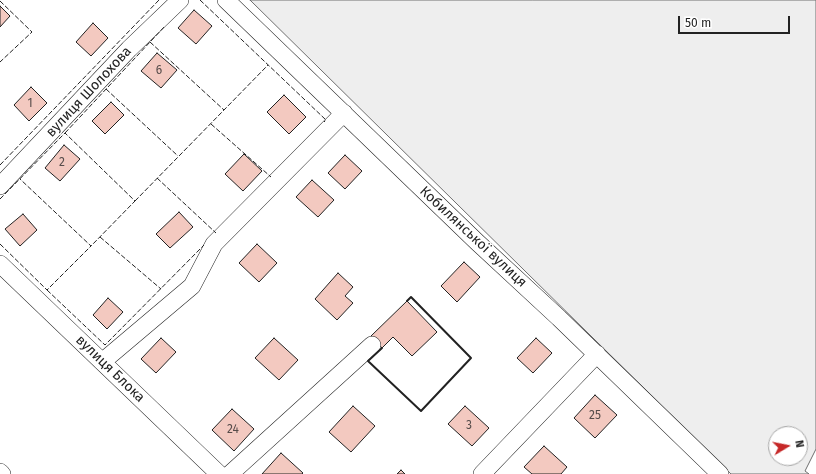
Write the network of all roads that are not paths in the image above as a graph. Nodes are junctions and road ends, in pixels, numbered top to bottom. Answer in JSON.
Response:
{"nodes":[{"id":1,"x":180,"y":0,"type":"edge"},
{"id":2,"x":226,"y":0,"type":"edge"},
{"id":3,"x":344,"y":113,"type":"junction"},
{"id":4,"x":0,"y":186,"type":"edge"},
{"id":5,"x":0,"y":264,"type":"edge"},
{"id":6,"x":372,"y":345,"type":"dead end"},
{"id":7,"x":597,"y":354,"type":"junction"},
{"id":8,"x":102,"y":362,"type":"junction"},
{"id":9,"x":489,"y":472,"type":"edge"},
{"id":10,"x":219,"y":474,"type":"edge"},
{"id":11,"x":230,"y":474,"type":"edge"},
{"id":12,"x":720,"y":474,"type":"edge"}],
"edges":[{"from":1,"to":4,"type":"street","name":"вулиця Шолохова"},
{"from":2,"to":3,"type":"street","name":"Кобилянської вулиця"},
{"from":3,"to":7,"type":"street","name":"Кобилянської вулиця"},
{"from":3,"to":8,"type":"street"},
{"from":5,"to":8,"type":"street","name":"вулиця Блока"},
{"from":6,"to":11,"type":"street"},
{"from":7,"to":9,"type":"street"},
{"from":7,"to":12,"type":"street","name":"Кобилянської вулиця"},
{"from":8,"to":10,"type":"street","name":"вулиця Блока"}]}
